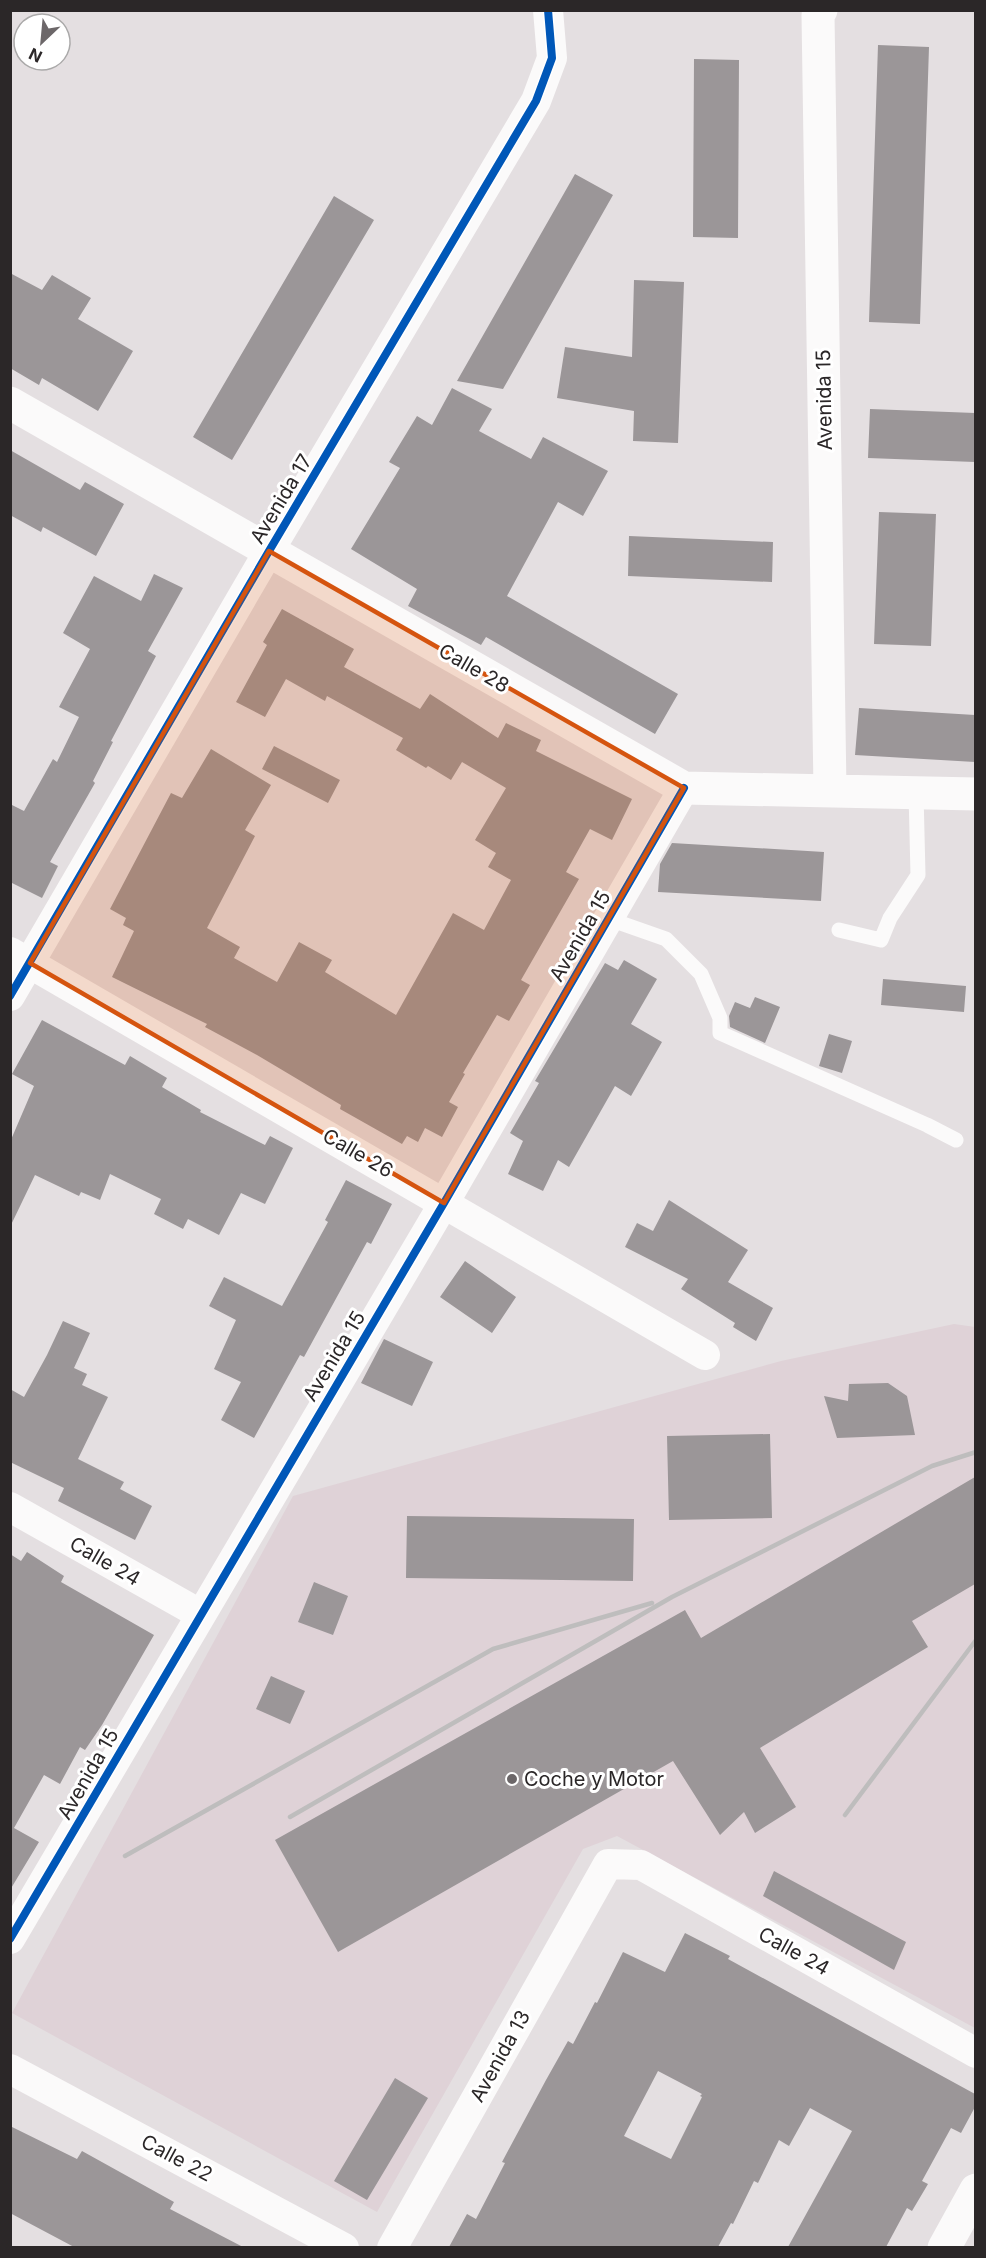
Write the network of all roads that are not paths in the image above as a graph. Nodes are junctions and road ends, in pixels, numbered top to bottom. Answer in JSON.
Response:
{"nodes":[{"id":1,"x":548,"y":10,"type":"edge"},
{"id":2,"x":821,"y":10,"type":"edge"},
{"id":3,"x":10,"y":403,"type":"edge"},
{"id":4,"x":269,"y":551,"type":"junction"},
{"id":5,"x":684,"y":788,"type":"junction"},
{"id":6,"x":830,"y":790,"type":"junction"},
{"id":7,"x":916,"y":793,"type":"junction"},
{"id":8,"x":975,"y":794,"type":"edge"},
{"id":9,"x":609,"y":919,"type":"junction"},
{"id":10,"x":839,"y":930,"type":"dead end"},
{"id":11,"x":20,"y":957,"type":"edge"},
{"id":12,"x":10,"y":996,"type":"edge"},
{"id":13,"x":956,"y":1140,"type":"dead end"},
{"id":14,"x":444,"y":1203,"type":"junction"},
{"id":15,"x":705,"y":1355,"type":"dead end"},
{"id":16,"x":10,"y":1507,"type":"edge"},
{"id":17,"x":200,"y":1614,"type":"junction"},
{"id":18,"x":608,"y":1864,"type":"joint"},
{"id":19,"x":10,"y":1939,"type":"edge"},
{"id":20,"x":975,"y":2053,"type":"edge"},
{"id":21,"x":10,"y":2069,"type":"edge"},
{"id":22,"x":975,"y":2190,"type":"edge"},
{"id":23,"x":344,"y":2247,"type":"edge"},
{"id":24,"x":392,"y":2247,"type":"edge"},
{"id":25,"x":944,"y":2247,"type":"edge"}],
"edges":[{"from":1,"to":4,"type":"street","name":"Avenida 17"},
{"from":2,"to":6,"type":"street","name":"Avenida 15"},
{"from":3,"to":4,"type":"street","name":"Calle 28"},
{"from":4,"to":5,"type":"street","name":"Calle 28"},
{"from":4,"to":11,"type":"street","name":"Avenida 17"},
{"from":5,"to":6,"type":"street","name":"Calle 28"},
{"from":5,"to":9,"type":"street","name":"Avenida 15"},
{"from":6,"to":7,"type":"street","name":"Calle 28"},
{"from":7,"to":8,"type":"street","name":"Calle 28"},
{"from":7,"to":10,"type":"lane"},
{"from":9,"to":13,"type":"lane"},
{"from":9,"to":14,"type":"street","name":"Avenida 15"},
{"from":11,"to":12,"type":"street","name":"Avenida 17"},
{"from":11,"to":14,"type":"street","name":"Calle 26"},
{"from":14,"to":15,"type":"street","name":"Calle 26"},
{"from":14,"to":17,"type":"street","name":"Avenida 15"},
{"from":16,"to":17,"type":"street","name":"Calle 24"},
{"from":17,"to":19,"type":"street","name":"Avenida 15"},
{"from":18,"to":20,"type":"street","name":"Calle 24"},
{"from":18,"to":24,"type":"street","name":"Avenida 13"},
{"from":21,"to":23,"type":"street","name":"Calle 22"},
{"from":22,"to":25,"type":"street"}]}
